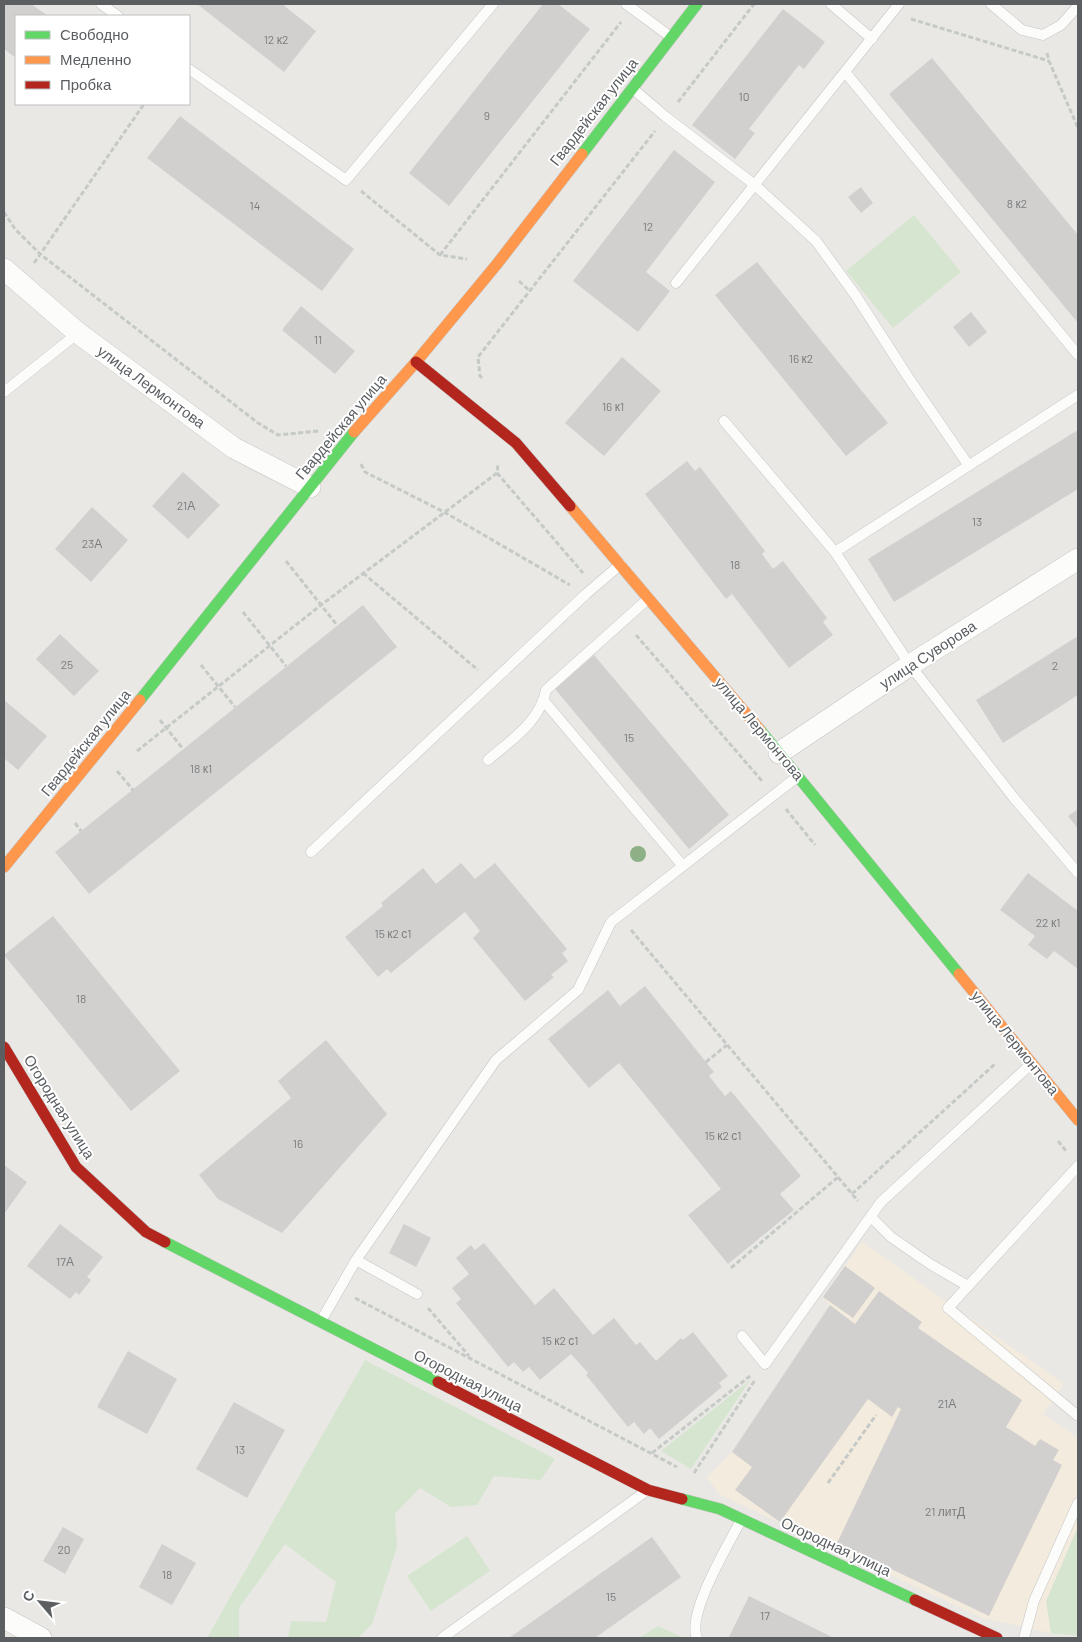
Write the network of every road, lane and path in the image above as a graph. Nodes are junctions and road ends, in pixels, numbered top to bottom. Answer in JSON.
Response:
{"nodes":[{"id":1,"x":101,"y":4,"type":"edge"},
{"id":2,"x":493,"y":4,"type":"edge"},
{"id":3,"x":697,"y":4,"type":"edge"},
{"id":4,"x":754,"y":4,"type":"edge"},
{"id":5,"x":831,"y":4,"type":"edge"},
{"id":6,"x":899,"y":4,"type":"edge"},
{"id":7,"x":991,"y":4,"type":"edge"},
{"id":8,"x":629,"y":6,"type":"edge"},
{"id":9,"x":1078,"y":6,"type":"edge"},
{"id":10,"x":117,"y":15,"type":"edge"},
{"id":11,"x":890,"y":15,"type":"junction"},
{"id":12,"x":1043,"y":35,"type":"junction"},
{"id":13,"x":671,"y":36,"type":"junction"},
{"id":14,"x":872,"y":38,"type":"junction"},
{"id":15,"x":1049,"y":61,"type":"junction"},
{"id":16,"x":190,"y":70,"type":"edge"},
{"id":17,"x":845,"y":72,"type":"junction"},
{"id":18,"x":632,"y":88,"type":"junction"},
{"id":19,"x":143,"y":105,"type":"edge"},
{"id":20,"x":666,"y":117,"type":"junction"},
{"id":21,"x":1078,"y":128,"type":"edge"},
{"id":22,"x":346,"y":180,"type":"junction"},
{"id":23,"x":755,"y":185,"type":"junction"},
{"id":24,"x":4,"y":212,"type":"edge"},
{"id":25,"x":40,"y":254,"type":"junction"},
{"id":26,"x":440,"y":255,"type":"junction"},
{"id":27,"x":497,"y":264,"type":"junction"},
{"id":28,"x":4,"y":269,"type":"edge"},
{"id":29,"x":21,"y":282,"type":"junction"},
{"id":30,"x":676,"y":283,"type":"dead end"},
{"id":31,"x":530,"y":291,"type":"junction"},
{"id":32,"x":78,"y":333,"type":"junction"},
{"id":33,"x":1078,"y":355,"type":"edge"},
{"id":34,"x":478,"y":358,"type":"dead end"},
{"id":35,"x":416,"y":362,"type":"junction"},
{"id":36,"x":4,"y":392,"type":"edge"},
{"id":37,"x":1078,"y":394,"type":"edge"},
{"id":38,"x":724,"y":421,"type":"dead end"},
{"id":39,"x":324,"y":431,"type":"dead end"},
{"id":40,"x":499,"y":458,"type":"dead end"},
{"id":41,"x":359,"y":460,"type":"dead end"},
{"id":42,"x":970,"y":466,"type":"junction"},
{"id":43,"x":497,"y":473,"type":"junction"},
{"id":44,"x":310,"y":487,"type":"junction"},
{"id":45,"x":444,"y":512,"type":"junction"},
{"id":46,"x":268,"y":539,"type":"junction"},
{"id":47,"x":835,"y":552,"type":"junction"},
{"id":48,"x":1078,"y":559,"type":"edge"},
{"id":49,"x":621,"y":564,"type":"junction"},
{"id":50,"x":363,"y":573,"type":"junction"},
{"id":51,"x":595,"y":587,"type":"junction"},
{"id":52,"x":226,"y":591,"type":"junction"},
{"id":53,"x":586,"y":594,"type":"junction"},
{"id":54,"x":650,"y":598,"type":"junction"},
{"id":55,"x":321,"y":605,"type":"junction"},
{"id":56,"x":624,"y":621,"type":"junction"},
{"id":57,"x":337,"y":625,"type":"dead end"},
{"id":58,"x":184,"y":644,"type":"junction"},
{"id":59,"x":270,"y":645,"type":"junction"},
{"id":60,"x":910,"y":665,"type":"junction"},
{"id":61,"x":286,"y":666,"type":"dead end"},
{"id":62,"x":492,"y":682,"type":"junction"},
{"id":63,"x":218,"y":686,"type":"junction"},
{"id":64,"x":142,"y":697,"type":"junction"},
{"id":65,"x":544,"y":701,"type":"junction"},
{"id":66,"x":235,"y":708,"type":"dead end"},
{"id":67,"x":166,"y":728,"type":"junction"},
{"id":68,"x":183,"y":749,"type":"dead end"},
{"id":69,"x":779,"y":753,"type":"junction"},
{"id":70,"x":130,"y":757,"type":"dead end"},
{"id":71,"x":488,"y":760,"type":"dead end"},
{"id":72,"x":798,"y":776,"type":"junction"},
{"id":73,"x":774,"y":795,"type":"junction"},
{"id":74,"x":311,"y":852,"type":"dead end"},
{"id":75,"x":821,"y":852,"type":"dead end"},
{"id":76,"x":683,"y":866,"type":"junction"},
{"id":77,"x":4,"y":867,"type":"edge"},
{"id":78,"x":1078,"y":873,"type":"edge"},
{"id":79,"x":619,"y":916,"type":"junction"},
{"id":80,"x":728,"y":1045,"type":"junction"},
{"id":81,"x":4,"y":1047,"type":"edge"},
{"id":82,"x":989,"y":1057,"type":"dead end"},
{"id":83,"x":706,"y":1062,"type":"dead end"},
{"id":84,"x":1032,"y":1063,"type":"junction"},
{"id":85,"x":995,"y":1064,"type":"junction"},
{"id":86,"x":1011,"y":1083,"type":"junction"},
{"id":87,"x":1078,"y":1120,"type":"edge"},
{"id":88,"x":1055,"y":1137,"type":"dead end"},
{"id":89,"x":1075,"y":1162,"type":"edge"},
{"id":90,"x":838,"y":1177,"type":"junction"},
{"id":91,"x":852,"y":1194,"type":"junction"},
{"id":92,"x":871,"y":1217,"type":"junction"},
{"id":93,"x":356,"y":1260,"type":"junction"},
{"id":94,"x":732,"y":1268,"type":"dead end"},
{"id":95,"x":968,"y":1286,"type":"junction"},
{"id":96,"x":338,"y":1290,"type":"junction"},
{"id":97,"x":417,"y":1294,"type":"joint"},
{"id":98,"x":321,"y":1322,"type":"junction"},
{"id":99,"x":742,"y":1336,"type":"dead end"},
{"id":100,"x":471,"y":1359,"type":"junction"},
{"id":101,"x":765,"y":1364,"type":"junction"},
{"id":102,"x":876,"y":1415,"type":"dead end"},
{"id":103,"x":1078,"y":1416,"type":"edge"},
{"id":104,"x":652,"y":1453,"type":"junction"},
{"id":105,"x":684,"y":1471,"type":"dead end"},
{"id":106,"x":692,"y":1476,"type":"dead end"},
{"id":107,"x":828,"y":1483,"type":"dead end"},
{"id":108,"x":648,"y":1490,"type":"junction"},
{"id":109,"x":707,"y":1495,"type":"dead end"},
{"id":110,"x":1078,"y":1503,"type":"edge"},
{"id":111,"x":720,"y":1509,"type":"junction"},
{"id":112,"x":742,"y":1520,"type":"junction"},
{"id":113,"x":4,"y":1618,"type":"edge"},
{"id":114,"x":41,"y":1638,"type":"edge"},
{"id":115,"x":442,"y":1638,"type":"edge"},
{"id":116,"x":697,"y":1638,"type":"edge"},
{"id":117,"x":997,"y":1638,"type":"edge"},
{"id":118,"x":1024,"y":1638,"type":"edge"}],
"edges":[{"from":1,"to":10,"type":"lane"},
{"from":2,"to":22,"type":"lane"},
{"from":3,"to":13,"type":"street","name":"Гвардейская улица"},
{"from":4,"to":20,"type":"path"},
{"from":5,"to":14,"type":"lane"},
{"from":6,"to":11,"type":"lane"},
{"from":7,"to":12,"type":"lane"},
{"from":8,"to":13,"type":"lane"},
{"from":8,"to":26,"type":"path"},
{"from":9,"to":12,"type":"lane"},
{"from":11,"to":14,"type":"lane"},
{"from":11,"to":15,"type":"path"},
{"from":12,"to":15,"type":"path"},
{"from":13,"to":18,"type":"street","name":"Гвардейская улица"},
{"from":14,"to":17,"type":"lane"},
{"from":15,"to":21,"type":"path"},
{"from":16,"to":22,"type":"lane"},
{"from":17,"to":23,"type":"lane"},
{"from":17,"to":33,"type":"lane"},
{"from":18,"to":20,"type":"lane"},
{"from":18,"to":27,"type":"street","name":"Гвардейская улица"},
{"from":19,"to":25,"type":"path"},
{"from":20,"to":23,"type":"lane"},
{"from":20,"to":31,"type":"path"},
{"from":22,"to":26,"type":"path"},
{"from":23,"to":30,"type":"lane"},
{"from":23,"to":42,"type":"lane"},
{"from":24,"to":25,"type":"path"},
{"from":25,"to":29,"type":"path"},
{"from":25,"to":39,"type":"path"},
{"from":26,"to":27,"type":"path"},
{"from":27,"to":31,"type":"path"},
{"from":27,"to":35,"type":"street","name":"Гвардейская улица"},
{"from":28,"to":29,"type":"street","name":"улица Лермонтова"},
{"from":29,"to":32,"type":"street","name":"улица Лермонтова"},
{"from":31,"to":34,"type":"path"},
{"from":32,"to":36,"type":"lane"},
{"from":32,"to":44,"type":"street","name":"улица Лермонтова"},
{"from":35,"to":44,"type":"street","name":"Гвардейская улица"},
{"from":35,"to":49,"type":"street","name":"улица Лермонтова"},
{"from":37,"to":42,"type":"lane"},
{"from":38,"to":47,"type":"lane"},
{"from":40,"to":43,"type":"path"},
{"from":41,"to":45,"type":"path"},
{"from":42,"to":47,"type":"lane"},
{"from":43,"to":45,"type":"path"},
{"from":43,"to":51,"type":"path"},
{"from":44,"to":46,"type":"street","name":"Гвардейская улица"},
{"from":45,"to":50,"type":"path"},
{"from":45,"to":53,"type":"path"},
{"from":46,"to":52,"type":"street","name":"Гвардейская улица"},
{"from":46,"to":55,"type":"path"},
{"from":47,"to":60,"type":"lane"},
{"from":48,"to":60,"type":"street","name":"улица Суворова"},
{"from":49,"to":51,"type":"lane"},
{"from":49,"to":54,"type":"street","name":"улица Лермонтова"},
{"from":50,"to":55,"type":"path"},
{"from":50,"to":62,"type":"path"},
{"from":51,"to":53,"type":"lane"},
{"from":52,"to":58,"type":"street","name":"Гвардейская улица"},
{"from":52,"to":59,"type":"path"},
{"from":53,"to":62,"type":"lane"},
{"from":54,"to":56,"type":"lane"},
{"from":54,"to":69,"type":"street","name":"улица Лермонтова"},
{"from":55,"to":57,"type":"path"},
{"from":55,"to":59,"type":"path"},
{"from":56,"to":65,"type":"lane"},
{"from":56,"to":73,"type":"path"},
{"from":58,"to":63,"type":"path"},
{"from":58,"to":64,"type":"street","name":"Гвардейская улица"},
{"from":59,"to":61,"type":"path"},
{"from":59,"to":63,"type":"path"},
{"from":60,"to":69,"type":"street","name":"улица Суворова"},
{"from":60,"to":78,"type":"lane"},
{"from":62,"to":74,"type":"lane"},
{"from":63,"to":66,"type":"path"},
{"from":63,"to":67,"type":"path"},
{"from":64,"to":67,"type":"path"},
{"from":64,"to":77,"type":"street","name":"Гвардейская улица"},
{"from":65,"to":71,"type":"lane"},
{"from":65,"to":76,"type":"lane"},
{"from":67,"to":68,"type":"path"},
{"from":67,"to":70,"type":"path"},
{"from":69,"to":72,"type":"street","name":"улица Лермонтова"},
{"from":72,"to":73,"type":"lane"},
{"from":72,"to":84,"type":"street","name":"улица Лермонтова"},
{"from":73,"to":75,"type":"path"},
{"from":73,"to":76,"type":"lane"},
{"from":76,"to":79,"type":"lane"},
{"from":79,"to":80,"type":"path"},
{"from":79,"to":93,"type":"lane"},
{"from":80,"to":83,"type":"path"},
{"from":80,"to":90,"type":"path"},
{"from":81,"to":98,"type":"street","name":"Огородная улица"},
{"from":82,"to":85,"type":"path"},
{"from":84,"to":86,"type":"lane"},
{"from":84,"to":87,"type":"street","name":"улица Лермонтова"},
{"from":85,"to":86,"type":"path"},
{"from":85,"to":91,"type":"path"},
{"from":86,"to":92,"type":"lane"},
{"from":88,"to":89,"type":"path"},
{"from":89,"to":95,"type":"lane"},
{"from":90,"to":91,"type":"path"},
{"from":90,"to":94,"type":"path"},
{"from":91,"to":92,"type":"path"},
{"from":92,"to":95,"type":"lane"},
{"from":92,"to":101,"type":"lane"},
{"from":93,"to":96,"type":"lane"},
{"from":93,"to":97,"type":"lane"},
{"from":95,"to":103,"type":"lane"},
{"from":96,"to":98,"type":"lane"},
{"from":96,"to":100,"type":"path"},
{"from":97,"to":100,"type":"path"},
{"from":98,"to":108,"type":"street","name":"Огородная улица"},
{"from":99,"to":101,"type":"lane"},
{"from":100,"to":104,"type":"path"},
{"from":101,"to":104,"type":"path"},
{"from":101,"to":106,"type":"path"},
{"from":102,"to":107,"type":"path"},
{"from":104,"to":105,"type":"path"},
{"from":108,"to":111,"type":"street","name":"Огородная улица"},
{"from":108,"to":115,"type":"lane"},
{"from":109,"to":111,"type":"lane"},
{"from":110,"to":118,"type":"lane"},
{"from":111,"to":112,"type":"street","name":"Огородная улица"},
{"from":112,"to":116,"type":"lane"},
{"from":112,"to":117,"type":"street","name":"Огородная улица"},
{"from":113,"to":114,"type":"street"}]}
